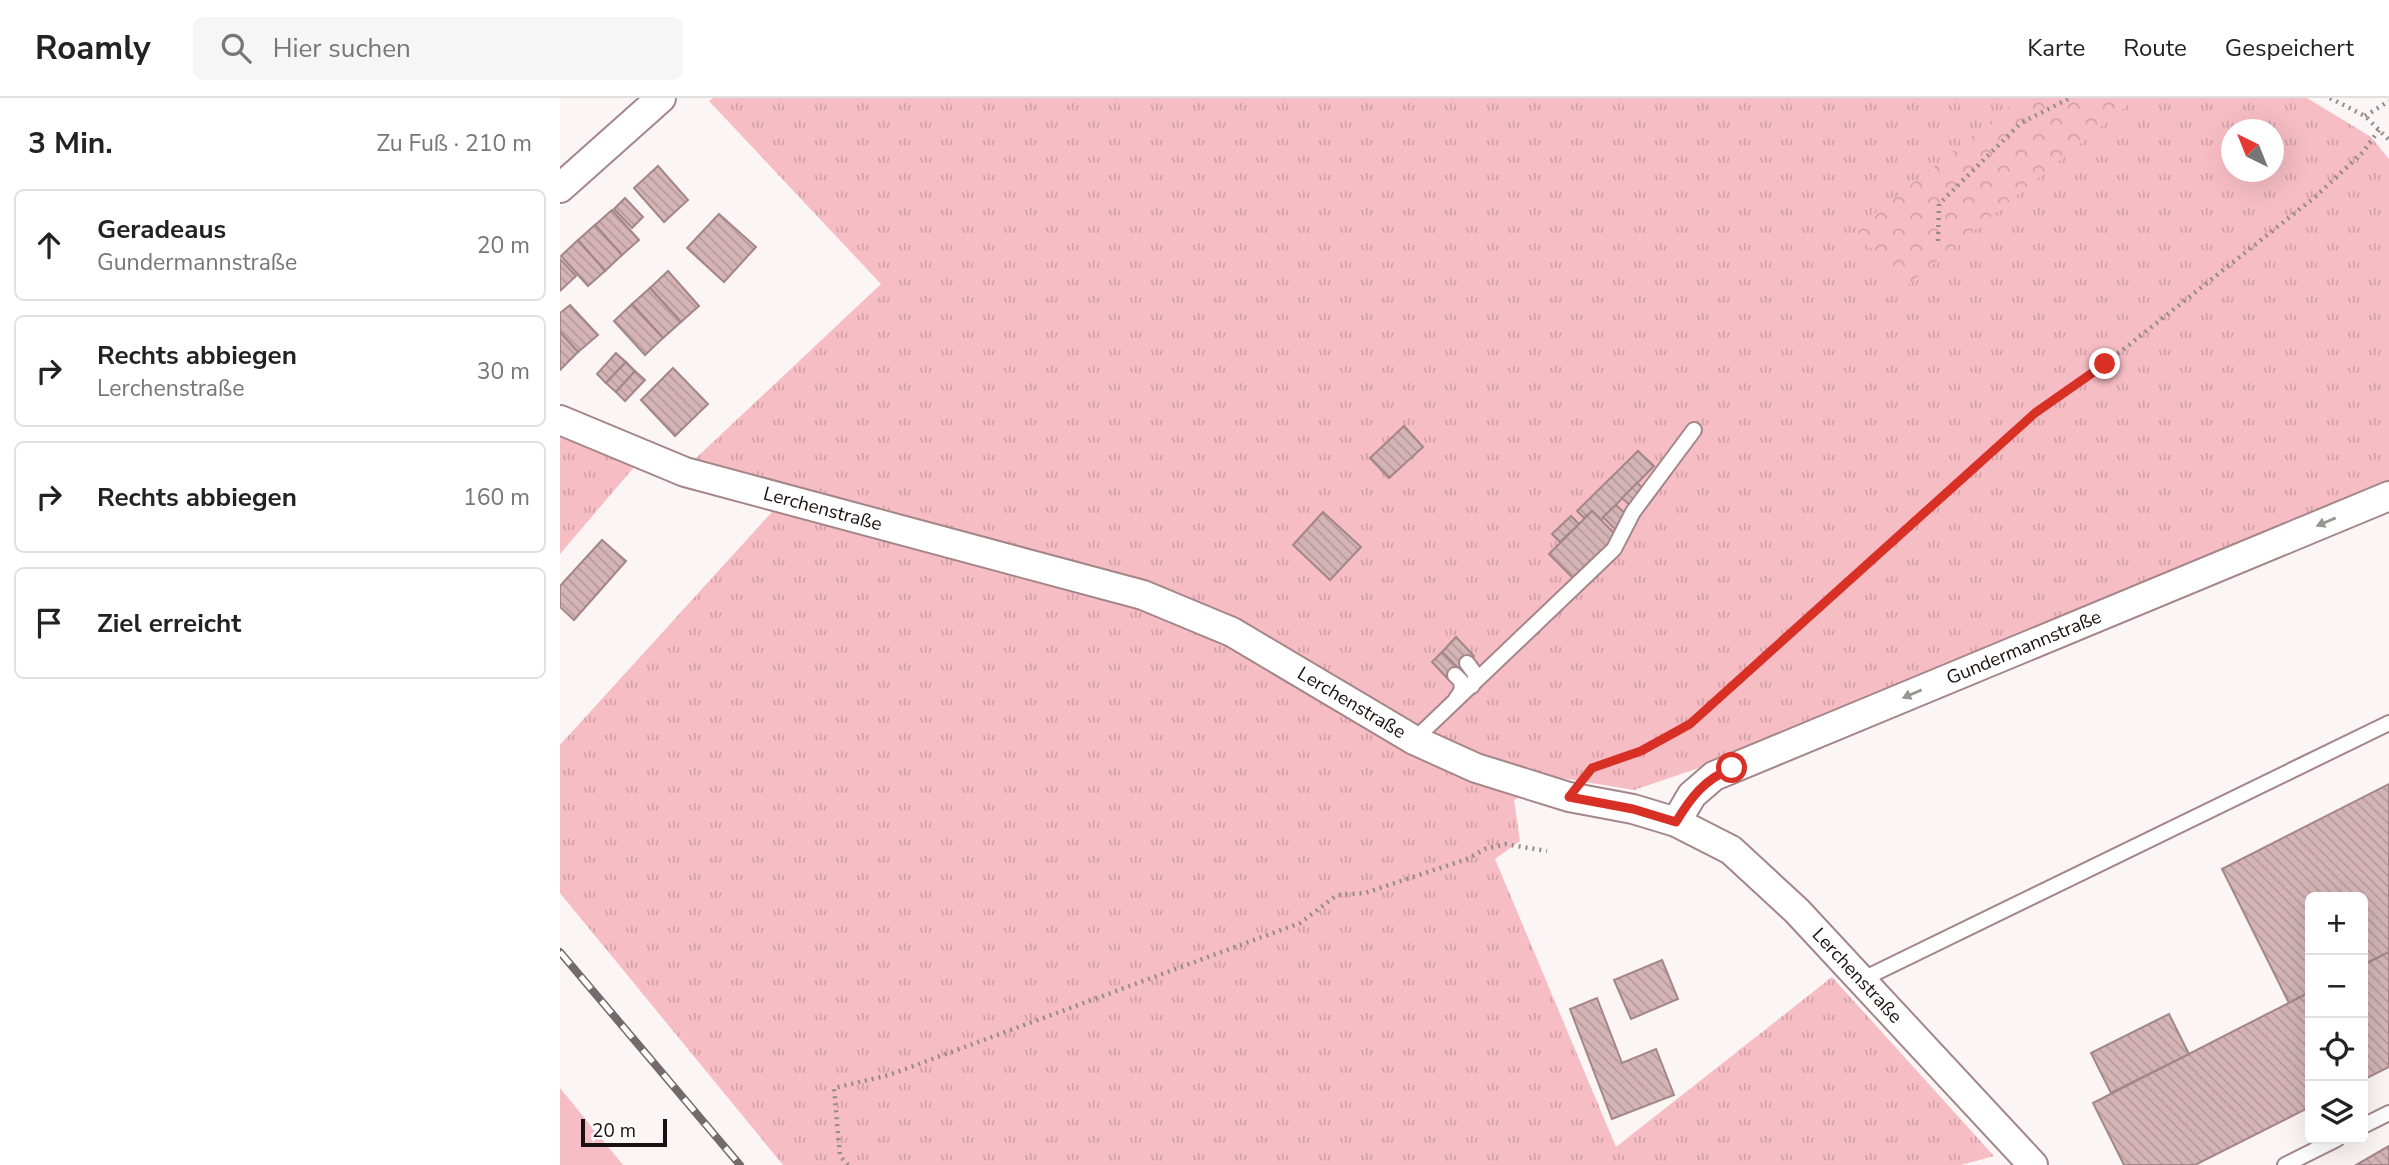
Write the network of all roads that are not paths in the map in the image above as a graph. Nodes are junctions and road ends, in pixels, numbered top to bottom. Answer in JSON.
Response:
{"nodes":[{"id":1,"x":661,"y":98,"type":"edge"},
{"id":2,"x":560,"y":188,"type":"edge"},
{"id":3,"x":560,"y":420,"type":"edge"},
{"id":4,"x":1694,"y":430,"type":"dead end"},
{"id":5,"x":2389,"y":496,"type":"edge"},
{"id":6,"x":1467,"y":663,"type":"dead end"},
{"id":7,"x":1455,"y":675,"type":"dead end"},
{"id":8,"x":1472,"y":685,"type":"junction"},
{"id":9,"x":1454,"y":703,"type":"junction"},
{"id":10,"x":2389,"y":723,"type":"edge"},
{"id":11,"x":1414,"y":740,"type":"junction"},
{"id":12,"x":1676,"y":822,"type":"junction"},
{"id":13,"x":1861,"y":980,"type":"junction"},
{"id":14,"x":2389,"y":1113,"type":"edge"},
{"id":15,"x":2368,"y":1124,"type":"edge"},
{"id":16,"x":2327,"y":1144,"type":"edge"},
{"id":17,"x":2033,"y":1165,"type":"edge"},
{"id":18,"x":2285,"y":1165,"type":"edge"}],
"edges":[{"from":1,"to":2,"type":"street"},
{"from":3,"to":11,"type":"street","name":"Lerchenstraße"},
{"from":4,"to":8,"type":"lane"},
{"from":5,"to":12,"type":"street","name":"Gundermannstraße","one_way":true},
{"from":6,"to":8,"type":"lane"},
{"from":7,"to":9,"type":"lane"},
{"from":8,"to":9,"type":"lane"},
{"from":9,"to":11,"type":"lane"},
{"from":10,"to":13,"type":"lane"},
{"from":11,"to":12,"type":"street","name":"Lerchenstraße"},
{"from":12,"to":13,"type":"street","name":"Lerchenstraße"},
{"from":13,"to":17,"type":"street","name":"Lerchenstraße"},
{"from":14,"to":15,"type":"lane"},
{"from":16,"to":18,"type":"lane"}]}
